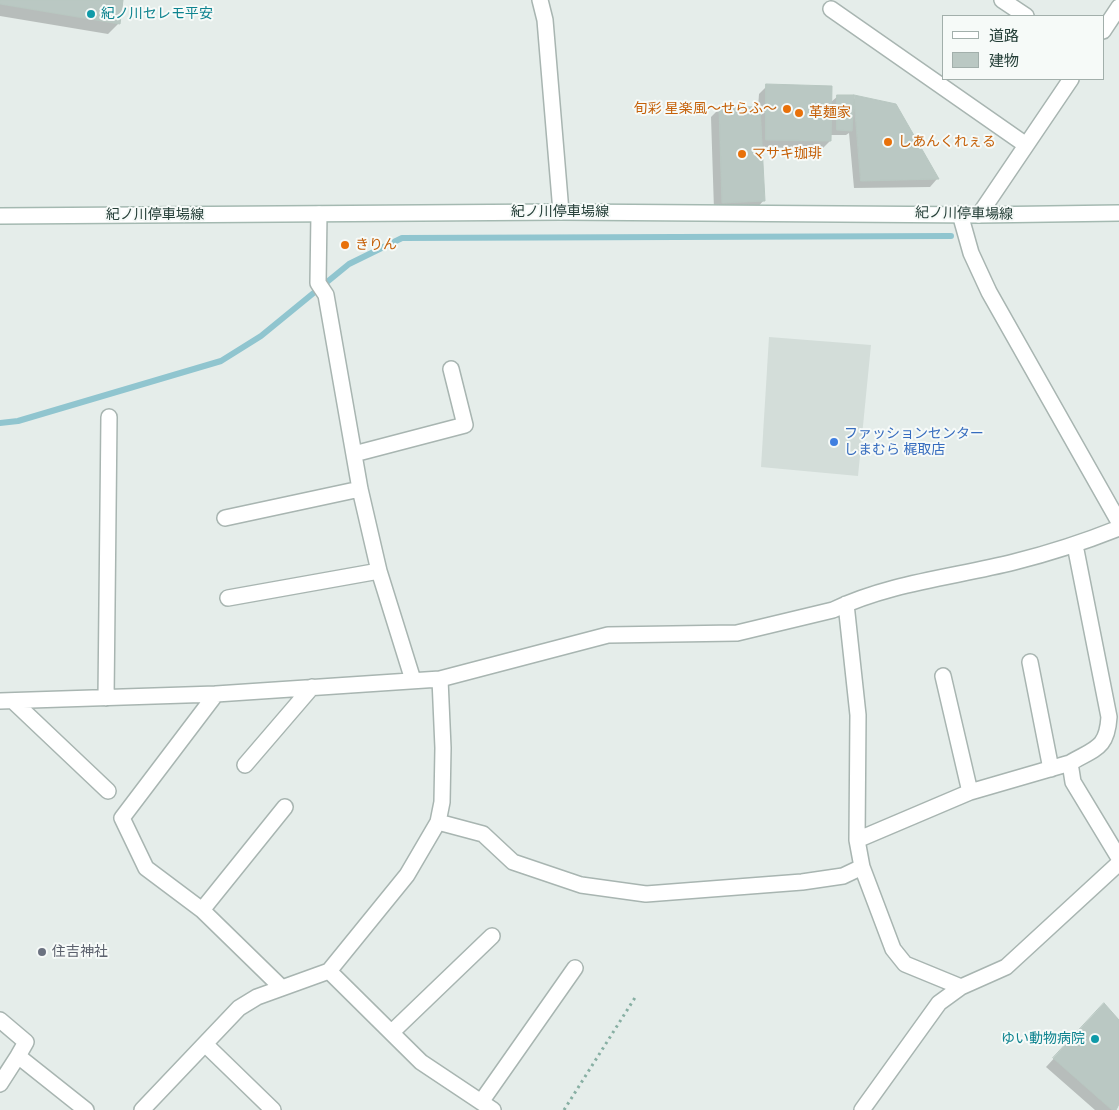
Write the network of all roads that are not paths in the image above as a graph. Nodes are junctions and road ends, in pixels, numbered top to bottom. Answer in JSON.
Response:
{"nodes":[{"id":1,"x":540,"y":0,"type":"edge"},
{"id":2,"x":1002,"y":0,"type":"edge"},
{"id":3,"x":1119,"y":7,"type":"edge"},
{"id":4,"x":831,"y":9,"type":"dead end"},
{"id":5,"x":1024,"y":15,"type":"edge"},
{"id":6,"x":1104,"y":30,"type":"edge"},
{"id":7,"x":1070,"y":80,"type":"edge"},
{"id":8,"x":1026,"y":145,"type":"junction"},
{"id":9,"x":561,"y":212,"type":"junction"},
{"id":10,"x":1119,"y":213,"type":"edge"},
{"id":11,"x":319,"y":214,"type":"junction"},
{"id":12,"x":960,"y":214,"type":"junction"},
{"id":13,"x":979,"y":215,"type":"junction"},
{"id":14,"x":0,"y":216,"type":"edge"},
{"id":15,"x":450,"y":369,"type":"dead end"},
{"id":16,"x":109,"y":417,"type":"dead end"},
{"id":17,"x":354,"y":454,"type":"junction"},
{"id":18,"x":360,"y":489,"type":"junction"},
{"id":19,"x":225,"y":518,"type":"dead end"},
{"id":20,"x":1119,"y":522,"type":"edge"},
{"id":21,"x":1119,"y":528,"type":"edge"},
{"id":22,"x":1075,"y":545,"type":"junction"},
{"id":23,"x":379,"y":571,"type":"junction"},
{"id":24,"x":228,"y":598,"type":"dead end"},
{"id":25,"x":846,"y":604,"type":"junction"},
{"id":26,"x":1030,"y":662,"type":"dead end"},
{"id":27,"x":943,"y":676,"type":"dead end"},
{"id":28,"x":440,"y":679,"type":"junction"},
{"id":29,"x":413,"y":680,"type":"junction"},
{"id":30,"x":312,"y":687,"type":"junction"},
{"id":31,"x":216,"y":694,"type":"junction"},
{"id":32,"x":106,"y":698,"type":"junction"},
{"id":33,"x":6,"y":701,"type":"edge"},
{"id":34,"x":1070,"y":763,"type":"junction"},
{"id":35,"x":245,"y":765,"type":"dead end"},
{"id":36,"x":1051,"y":769,"type":"junction"},
{"id":37,"x":108,"y":792,"type":"dead end"},
{"id":38,"x":970,"y":792,"type":"junction"},
{"id":39,"x":285,"y":807,"type":"dead end"},
{"id":40,"x":438,"y":822,"type":"junction"},
{"id":41,"x":857,"y":840,"type":"junction"},
{"id":42,"x":1119,"y":858,"type":"edge"},
{"id":43,"x":1119,"y":863,"type":"edge"},
{"id":44,"x":862,"y":867,"type":"junction"},
{"id":45,"x":202,"y":910,"type":"junction"},
{"id":46,"x":492,"y":936,"type":"dead end"},
{"id":47,"x":575,"y":968,"type":"dead end"},
{"id":48,"x":329,"y":971,"type":"junction"},
{"id":49,"x":281,"y":987,"type":"junction"},
{"id":50,"x":961,"y":988,"type":"junction"},
{"id":51,"x":0,"y":1020,"type":"edge"},
{"id":52,"x":392,"y":1032,"type":"junction"},
{"id":53,"x":206,"y":1045,"type":"junction"},
{"id":54,"x":18,"y":1056,"type":"junction"},
{"id":55,"x":0,"y":1084,"type":"edge"},
{"id":56,"x":486,"y":1107,"type":"edge"},
{"id":57,"x":86,"y":1110,"type":"edge"},
{"id":58,"x":142,"y":1110,"type":"edge"},
{"id":59,"x":273,"y":1110,"type":"edge"},
{"id":60,"x":862,"y":1110,"type":"edge"}],
"edges":[{"from":1,"to":9,"type":"street"},
{"from":2,"to":5,"type":"street"},
{"from":3,"to":6,"type":"street"},
{"from":4,"to":8,"type":"street"},
{"from":7,"to":8,"type":"street"},
{"from":8,"to":13,"type":"street"},
{"from":9,"to":11,"type":"street","name":"紀ノ川停車場線"},
{"from":9,"to":12,"type":"street","name":"紀ノ川停車場線"},
{"from":10,"to":13,"type":"street","name":"紀ノ川停車場線"},
{"from":11,"to":14,"type":"street","name":"紀ノ川停車場線"},
{"from":11,"to":17,"type":"street"},
{"from":12,"to":13,"type":"street","name":"紀ノ川停車場線"},
{"from":12,"to":20,"type":"street"},
{"from":15,"to":17,"type":"street"},
{"from":16,"to":32,"type":"street"},
{"from":17,"to":18,"type":"street"},
{"from":18,"to":19,"type":"street"},
{"from":18,"to":23,"type":"street"},
{"from":21,"to":22,"type":"street"},
{"from":22,"to":25,"type":"street"},
{"from":22,"to":34,"type":"street"},
{"from":23,"to":24,"type":"street"},
{"from":23,"to":29,"type":"street"},
{"from":25,"to":28,"type":"street"},
{"from":25,"to":41,"type":"street"},
{"from":26,"to":36,"type":"street"},
{"from":27,"to":38,"type":"street"},
{"from":28,"to":29,"type":"street"},
{"from":28,"to":40,"type":"street"},
{"from":29,"to":30,"type":"street"},
{"from":30,"to":31,"type":"street"},
{"from":30,"to":35,"type":"street"},
{"from":31,"to":32,"type":"street"},
{"from":31,"to":45,"type":"street"},
{"from":32,"to":33,"type":"street"},
{"from":33,"to":37,"type":"street"},
{"from":34,"to":36,"type":"street"},
{"from":34,"to":42,"type":"street"},
{"from":36,"to":38,"type":"street"},
{"from":38,"to":41,"type":"street"},
{"from":39,"to":45,"type":"street"},
{"from":40,"to":44,"type":"street"},
{"from":40,"to":48,"type":"street"},
{"from":41,"to":44,"type":"street"},
{"from":43,"to":50,"type":"street"},
{"from":44,"to":50,"type":"street"},
{"from":45,"to":49,"type":"street"},
{"from":46,"to":52,"type":"street"},
{"from":47,"to":56,"type":"street"},
{"from":48,"to":49,"type":"street"},
{"from":48,"to":52,"type":"street"},
{"from":49,"to":53,"type":"street"},
{"from":50,"to":60,"type":"street"},
{"from":51,"to":54,"type":"street"},
{"from":52,"to":56,"type":"street"},
{"from":53,"to":58,"type":"street"},
{"from":53,"to":59,"type":"street"},
{"from":54,"to":55,"type":"street"},
{"from":54,"to":57,"type":"street"}]}
